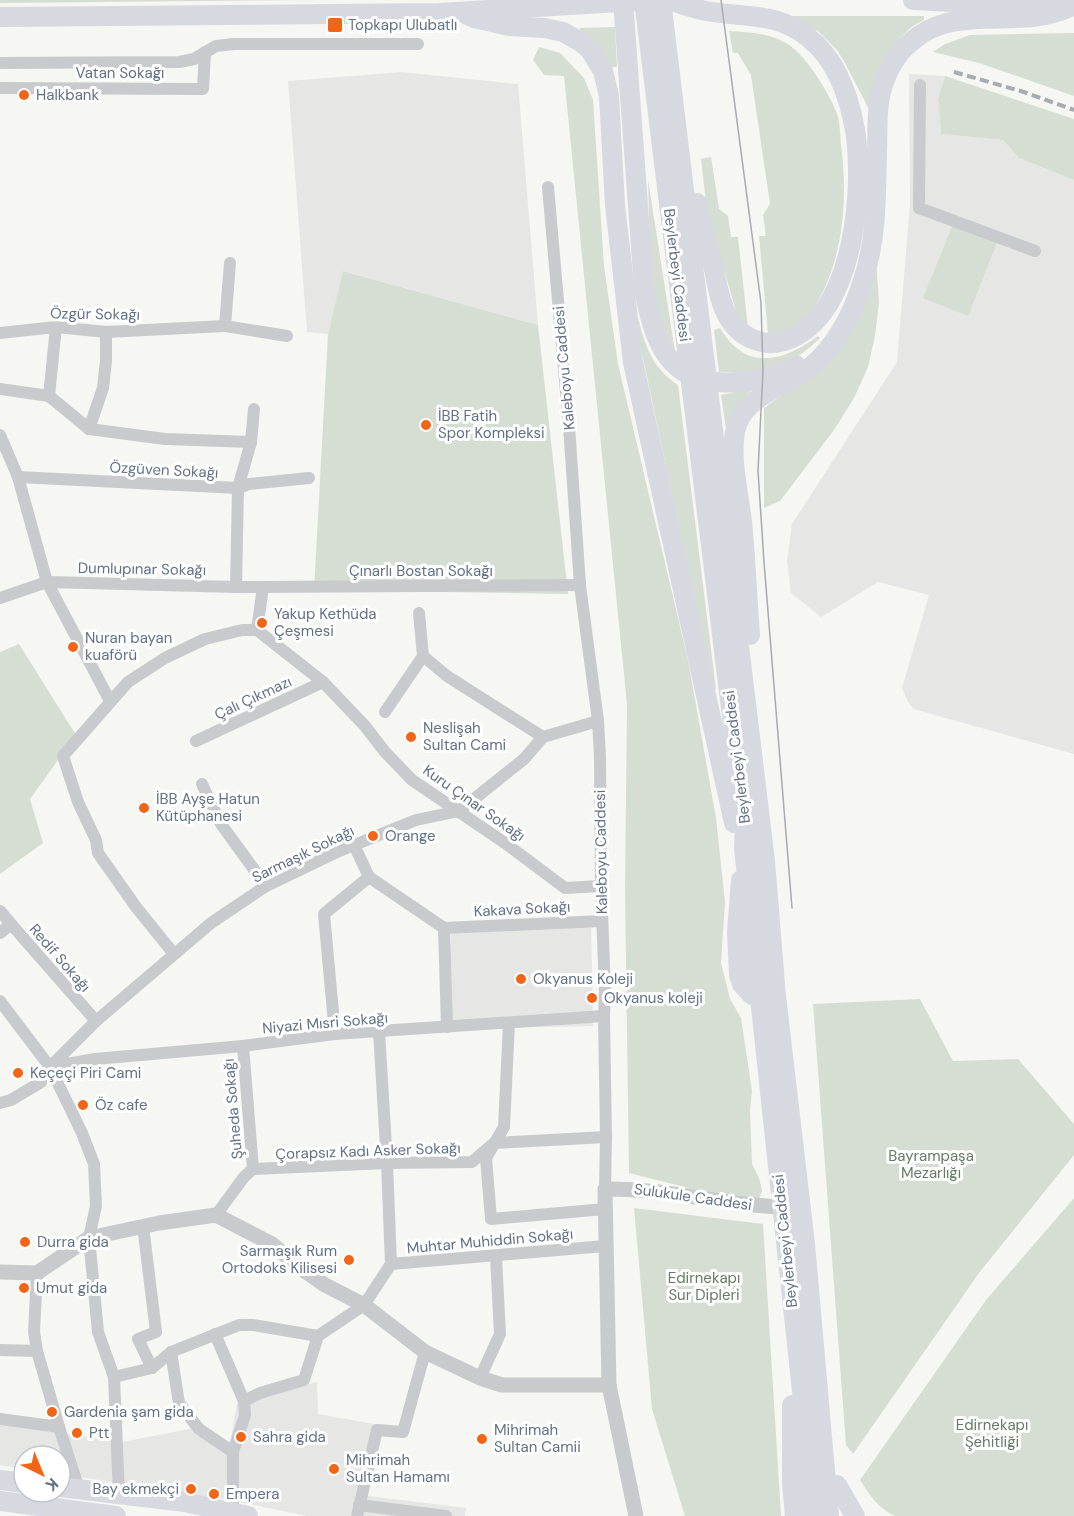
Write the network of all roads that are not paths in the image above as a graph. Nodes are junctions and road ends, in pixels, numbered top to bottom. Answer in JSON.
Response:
{"nodes":[{"id":1,"x":623,"y":0,"type":"edge"},
{"id":2,"x":644,"y":0,"type":"edge"},
{"id":3,"x":653,"y":0,"type":"edge"},
{"id":4,"x":661,"y":0,"type":"edge"},
{"id":5,"x":668,"y":0,"type":"edge"},
{"id":6,"x":913,"y":0,"type":"edge"},
{"id":7,"x":1071,"y":8,"type":"edge"},
{"id":8,"x":461,"y":12,"type":"junction"},
{"id":9,"x":0,"y":16,"type":"edge"},
{"id":10,"x":418,"y":44,"type":"dead end"},
{"id":11,"x":205,"y":52,"type":"junction"},
{"id":12,"x":0,"y":63,"type":"edge"},
{"id":13,"x":669,"y":67,"type":"junction"},
{"id":14,"x":920,"y":85,"type":"dead end"},
{"id":15,"x":0,"y":88,"type":"edge"},
{"id":16,"x":678,"y":138,"type":"junction"},
{"id":17,"x":548,"y":187,"type":"dead end"},
{"id":18,"x":1035,"y":251,"type":"dead end"},
{"id":19,"x":230,"y":263,"type":"dead end"},
{"id":20,"x":858,"y":294,"type":"junction"},
{"id":21,"x":225,"y":326,"type":"junction"},
{"id":22,"x":56,"y":327,"type":"junction"},
{"id":23,"x":106,"y":332,"type":"junction"},
{"id":24,"x":0,"y":333,"type":"edge"},
{"id":25,"x":287,"y":336,"type":"dead end"},
{"id":26,"x":0,"y":390,"type":"edge"},
{"id":27,"x":49,"y":396,"type":"junction"},
{"id":28,"x":254,"y":409,"type":"dead end"},
{"id":29,"x":703,"y":419,"type":"junction"},
{"id":30,"x":89,"y":429,"type":"junction"},
{"id":31,"x":0,"y":435,"type":"edge"},
{"id":32,"x":251,"y":442,"type":"junction"},
{"id":33,"x":18,"y":477,"type":"junction"},
{"id":34,"x":309,"y":478,"type":"dead end"},
{"id":35,"x":238,"y":489,"type":"junction"},
{"id":36,"x":47,"y":582,"type":"junction"},
{"id":37,"x":580,"y":585,"type":"junction"},
{"id":38,"x":236,"y":587,"type":"junction"},
{"id":39,"x":263,"y":587,"type":"junction"},
{"id":40,"x":0,"y":598,"type":"edge"},
{"id":41,"x":419,"y":613,"type":"dead end"},
{"id":42,"x":257,"y":630,"type":"junction"},
{"id":43,"x":423,"y":656,"type":"junction"},
{"id":44,"x":324,"y":682,"type":"junction"},
{"id":45,"x":110,"y":701,"type":"junction"},
{"id":46,"x":385,"y":712,"type":"dead end"},
{"id":47,"x":598,"y":721,"type":"junction"},
{"id":48,"x":543,"y":737,"type":"junction"},
{"id":49,"x":196,"y":741,"type":"dead end"},
{"id":50,"x":751,"y":749,"type":"junction"},
{"id":51,"x":202,"y":784,"type":"dead end"},
{"id":52,"x":459,"y":811,"type":"junction"},
{"id":53,"x":354,"y":845,"type":"junction"},
{"id":54,"x":744,"y":848,"type":"junction"},
{"id":55,"x":369,"y":877,"type":"junction"},
{"id":56,"x":601,"y":885,"type":"junction"},
{"id":57,"x":266,"y":886,"type":"junction"},
{"id":58,"x":0,"y":911,"type":"edge"},
{"id":59,"x":602,"y":921,"type":"junction"},
{"id":60,"x":11,"y":924,"type":"junction"},
{"id":61,"x":444,"y":928,"type":"junction"},
{"id":62,"x":0,"y":933,"type":"edge"},
{"id":63,"x":174,"y":954,"type":"junction"},
{"id":64,"x":770,"y":991,"type":"junction"},
{"id":65,"x":0,"y":1001,"type":"edge"},
{"id":66,"x":603,"y":1016,"type":"junction"},
{"id":67,"x":96,"y":1021,"type":"junction"},
{"id":68,"x":508,"y":1023,"type":"junction"},
{"id":69,"x":447,"y":1027,"type":"junction"},
{"id":70,"x":379,"y":1032,"type":"junction"},
{"id":71,"x":335,"y":1034,"type":"junction"},
{"id":72,"x":243,"y":1046,"type":"junction"},
{"id":73,"x":50,"y":1067,"type":"junction"},
{"id":74,"x":0,"y":1103,"type":"edge"},
{"id":75,"x":606,"y":1137,"type":"junction"},
{"id":76,"x":494,"y":1143,"type":"junction"},
{"id":77,"x":387,"y":1163,"type":"junction"},
{"id":78,"x":253,"y":1169,"type":"junction"},
{"id":79,"x":605,"y":1189,"type":"junction"},
{"id":80,"x":782,"y":1207,"type":"junction"},
{"id":81,"x":605,"y":1209,"type":"junction"},
{"id":82,"x":216,"y":1215,"type":"junction"},
{"id":83,"x":143,"y":1226,"type":"junction"},
{"id":84,"x":89,"y":1238,"type":"junction"},
{"id":85,"x":805,"y":1244,"type":"junction"},
{"id":86,"x":605,"y":1246,"type":"junction"},
{"id":87,"x":496,"y":1256,"type":"junction"},
{"id":88,"x":391,"y":1264,"type":"junction"},
{"id":89,"x":0,"y":1272,"type":"edge"},
{"id":90,"x":37,"y":1273,"type":"junction"},
{"id":91,"x":364,"y":1305,"type":"junction"},
{"id":92,"x":793,"y":1316,"type":"junction"},
{"id":93,"x":215,"y":1334,"type":"junction"},
{"id":94,"x":318,"y":1336,"type":"junction"},
{"id":95,"x":0,"y":1350,"type":"edge"},
{"id":96,"x":37,"y":1351,"type":"junction"},
{"id":97,"x":171,"y":1352,"type":"junction"},
{"id":98,"x":425,"y":1352,"type":"junction"},
{"id":99,"x":152,"y":1368,"type":"junction"},
{"id":100,"x":114,"y":1377,"type":"junction"},
{"id":101,"x":480,"y":1378,"type":"junction"},
{"id":102,"x":609,"y":1385,"type":"junction"},
{"id":103,"x":244,"y":1401,"type":"junction"},
{"id":104,"x":0,"y":1419,"type":"edge"},
{"id":105,"x":58,"y":1428,"type":"junction"},
{"id":106,"x":61,"y":1444,"type":"edge"},
{"id":107,"x":233,"y":1452,"type":"junction"},
{"id":108,"x":837,"y":1485,"type":"junction"},
{"id":109,"x":72,"y":1488,"type":"edge"},
{"id":110,"x":119,"y":1495,"type":"junction"},
{"id":111,"x":154,"y":1499,"type":"junction"},
{"id":112,"x":0,"y":1501,"type":"edge"},
{"id":113,"x":358,"y":1511,"type":"edge"},
{"id":114,"x":96,"y":1513,"type":"junction"},
{"id":115,"x":240,"y":1514,"type":"edge"},
{"id":116,"x":116,"y":1516,"type":"edge"},
{"id":117,"x":446,"y":1516,"type":"edge"},
{"id":118,"x":636,"y":1516,"type":"edge"},
{"id":119,"x":795,"y":1516,"type":"edge"},
{"id":120,"x":813,"y":1516,"type":"edge"},
{"id":121,"x":829,"y":1516,"type":"edge"},
{"id":122,"x":838,"y":1516,"type":"edge"},
{"id":123,"x":855,"y":1516,"type":"edge"}],
"edges":[{"from":1,"to":20,"type":"main road"},
{"from":2,"to":29,"type":"main road","name":"Beylerbeyi Caddesi"},
{"from":3,"to":8,"type":"main road"},
{"from":4,"to":13,"type":"main road"},
{"from":5,"to":13,"type":"main road"},
{"from":5,"to":16,"type":"main road"},
{"from":6,"to":7,"type":"main road"},
{"from":7,"to":20,"type":"main road"},
{"from":8,"to":9,"type":"main road"},
{"from":8,"to":54,"type":"main road"},
{"from":10,"to":11,"type":"street"},
{"from":11,"to":12,"type":"street"},
{"from":11,"to":15,"type":"street","name":"Vatan Sokağı"},
{"from":13,"to":16,"type":"main road","name":"Beylerbeyi Caddesi"},
{"from":14,"to":18,"type":"street"},
{"from":16,"to":29,"type":"main road","name":"Beylerbeyi Caddesi"},
{"from":17,"to":37,"type":"street","name":"Kaleboyu Caddesi"},
{"from":19,"to":21,"type":"street"},
{"from":20,"to":50,"type":"main road"},
{"from":21,"to":23,"type":"street","name":"Özgür Sokağı"},
{"from":21,"to":25,"type":"street","name":"Özgür Sokağı"},
{"from":22,"to":23,"type":"street","name":"Özgür Sokağı"},
{"from":22,"to":24,"type":"street","name":"Özgür Sokağı"},
{"from":22,"to":27,"type":"street"},
{"from":23,"to":30,"type":"street"},
{"from":26,"to":27,"type":"street"},
{"from":27,"to":30,"type":"street"},
{"from":28,"to":32,"type":"street"},
{"from":29,"to":50,"type":"main road","name":"Beylerbeyi Caddesi"},
{"from":29,"to":54,"type":"main road","name":"Beylerbeyi Caddesi"},
{"from":30,"to":32,"type":"street"},
{"from":31,"to":33,"type":"street"},
{"from":32,"to":35,"type":"street"},
{"from":33,"to":35,"type":"street","name":"Özgüven Sokağı"},
{"from":33,"to":36,"type":"street"},
{"from":34,"to":35,"type":"street","name":"Özgüven Sokağı"},
{"from":35,"to":38,"type":"street"},
{"from":36,"to":38,"type":"street","name":"Dumlupınar Sokağı"},
{"from":36,"to":40,"type":"street"},
{"from":36,"to":45,"type":"street"},
{"from":37,"to":39,"type":"street","name":"Çınarlı Bostan Sokağı"},
{"from":37,"to":47,"type":"street","name":"Kaleboyu Caddesi"},
{"from":38,"to":39,"type":"street","name":"Çınarlı Bostan Sokağı"},
{"from":39,"to":42,"type":"street"},
{"from":41,"to":43,"type":"street"},
{"from":42,"to":44,"type":"street","name":"Kuru Çınar Sokağı"},
{"from":42,"to":45,"type":"street"},
{"from":43,"to":46,"type":"street"},
{"from":43,"to":48,"type":"street"},
{"from":44,"to":49,"type":"street","name":"Çalı Çıkmazı"},
{"from":44,"to":52,"type":"street","name":"Kuru Çınar Sokağı"},
{"from":45,"to":63,"type":"street"},
{"from":47,"to":48,"type":"street"},
{"from":47,"to":56,"type":"street","name":"Kaleboyu Caddesi"},
{"from":48,"to":52,"type":"street","name":"Sarmaşık Sokağı"},
{"from":50,"to":64,"type":"main road","name":"Beylerbeyi Caddesi"},
{"from":51,"to":57,"type":"street"},
{"from":52,"to":53,"type":"street","name":"Sarmaşık Sokağı"},
{"from":52,"to":56,"type":"street","name":"Kuru Çınar Sokağı"},
{"from":53,"to":55,"type":"street"},
{"from":53,"to":57,"type":"street","name":"Sarmaşık Sokağı"},
{"from":54,"to":64,"type":"main road","name":"Beylerbeyi Caddesi"},
{"from":55,"to":61,"type":"street"},
{"from":55,"to":71,"type":"street"},
{"from":56,"to":59,"type":"street","name":"Kaleboyu Caddesi"},
{"from":57,"to":63,"type":"street","name":"Sarmaşık Sokağı"},
{"from":58,"to":60,"type":"street"},
{"from":59,"to":61,"type":"street","name":"Kakava Sokağı"},
{"from":59,"to":66,"type":"street","name":"Kaleboyu Caddesi"},
{"from":60,"to":62,"type":"street","name":"Redif Sokağı"},
{"from":60,"to":67,"type":"street","name":"Redif Sokağı"},
{"from":61,"to":69,"type":"street"},
{"from":63,"to":67,"type":"street","name":"Sarmaşık Sokağı"},
{"from":64,"to":80,"type":"main road","name":"Beylerbeyi Caddesi"},
{"from":64,"to":85,"type":"main road","name":"Beylerbeyi Caddesi"},
{"from":65,"to":73,"type":"street"},
{"from":66,"to":68,"type":"street","name":"Niyazi Mısri Sokağı"},
{"from":66,"to":75,"type":"street","name":"Kaleboyu Caddesi"},
{"from":67,"to":73,"type":"street","name":"Sarmaşık Sokağı"},
{"from":68,"to":69,"type":"street","name":"Niyazi Mısri Sokağı"},
{"from":68,"to":76,"type":"street"},
{"from":69,"to":70,"type":"street","name":"Niyazi Mısri Sokağı"},
{"from":70,"to":71,"type":"street","name":"Niyazi Mısri Sokağı"},
{"from":70,"to":77,"type":"street"},
{"from":71,"to":72,"type":"street","name":"Niyazi Mısri Sokağı"},
{"from":72,"to":73,"type":"street","name":"Niyazi Mısri Sokağı"},
{"from":72,"to":78,"type":"street","name":"Şuheda Sokağı"},
{"from":73,"to":74,"type":"street","name":"Sarmaşık Sokağı"},
{"from":73,"to":84,"type":"street"},
{"from":75,"to":76,"type":"street"},
{"from":75,"to":79,"type":"street","name":"Kaleboyu Caddesi"},
{"from":76,"to":77,"type":"street","name":"Çorapsız Kadı Asker Sokağı"},
{"from":76,"to":81,"type":"street"},
{"from":77,"to":78,"type":"street","name":"Çorapsız Kadı Asker Sokağı"},
{"from":77,"to":88,"type":"street"},
{"from":78,"to":82,"type":"street"},
{"from":79,"to":80,"type":"street","name":"Sulukule Caddesi"},
{"from":79,"to":81,"type":"street","name":"Kaleboyu Caddesi"},
{"from":80,"to":92,"type":"main road","name":"Beylerbeyi Caddesi"},
{"from":81,"to":86,"type":"street","name":"Kaleboyu Caddesi"},
{"from":82,"to":83,"type":"street"},
{"from":82,"to":91,"type":"street"},
{"from":83,"to":84,"type":"street"},
{"from":83,"to":99,"type":"street"},
{"from":84,"to":90,"type":"street"},
{"from":84,"to":100,"type":"street"},
{"from":85,"to":108,"type":"main road"},
{"from":85,"to":121,"type":"main road","name":"Beylerbeyi Caddesi"},
{"from":86,"to":87,"type":"street","name":"Muhtar Muhiddin Sokağı"},
{"from":86,"to":102,"type":"street","name":"Kaleboyu Caddesi"},
{"from":87,"to":88,"type":"street","name":"Muhtar Muhiddin Sokağı"},
{"from":87,"to":101,"type":"street"},
{"from":88,"to":91,"type":"street","name":"Muhtar Muhiddin Sokağı"},
{"from":89,"to":90,"type":"street"},
{"from":90,"to":96,"type":"street"},
{"from":91,"to":94,"type":"street"},
{"from":91,"to":98,"type":"street"},
{"from":92,"to":119,"type":"main road"},
{"from":92,"to":120,"type":"main road","name":"Beylerbeyi Caddesi"},
{"from":93,"to":94,"type":"street"},
{"from":93,"to":97,"type":"street"},
{"from":93,"to":103,"type":"street"},
{"from":94,"to":103,"type":"street"},
{"from":95,"to":96,"type":"street"},
{"from":96,"to":105,"type":"street"},
{"from":97,"to":99,"type":"street"},
{"from":97,"to":107,"type":"street"},
{"from":98,"to":101,"type":"street"},
{"from":98,"to":113,"type":"street"},
{"from":99,"to":100,"type":"street"},
{"from":100,"to":110,"type":"street"},
{"from":101,"to":102,"type":"street"},
{"from":102,"to":118,"type":"street","name":"Kaleboyu Caddesi"},
{"from":103,"to":107,"type":"street"},
{"from":104,"to":105,"type":"street"},
{"from":105,"to":106,"type":"street"},
{"from":107,"to":115,"type":"street"},
{"from":108,"to":122,"type":"main road"},
{"from":108,"to":123,"type":"main road"},
{"from":109,"to":110,"type":"main road"},
{"from":110,"to":111,"type":"main road"},
{"from":111,"to":114,"type":"main road"},
{"from":111,"to":115,"type":"main road"},
{"from":112,"to":114,"type":"main road"},
{"from":113,"to":117,"type":"street"},
{"from":114,"to":116,"type":"main road"}]}
